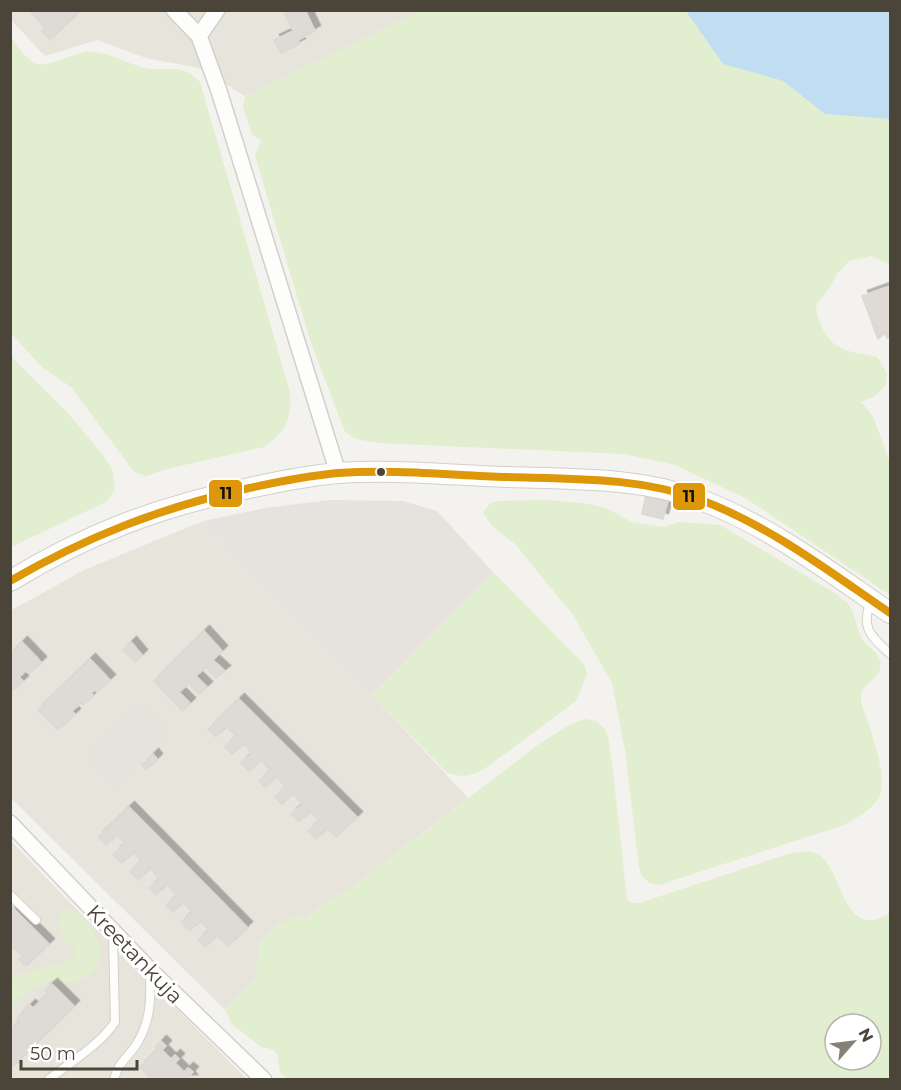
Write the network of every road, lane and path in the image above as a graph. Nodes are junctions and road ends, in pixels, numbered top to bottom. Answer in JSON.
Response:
{"nodes":[{"id":1,"x":174,"y":10,"type":"edge"},
{"id":2,"x":217,"y":10,"type":"edge"},
{"id":3,"x":199,"y":36,"type":"junction"},
{"id":4,"x":338,"y":473,"type":"junction"},
{"id":5,"x":10,"y":580,"type":"edge"},
{"id":6,"x":872,"y":600,"type":"junction"},
{"id":7,"x":891,"y":613,"type":"edge"},
{"id":8,"x":891,"y":654,"type":"edge"},
{"id":9,"x":10,"y":823,"type":"edge"},
{"id":10,"x":10,"y":895,"type":"edge"},
{"id":11,"x":36,"y":920,"type":"dead end"},
{"id":12,"x":113,"y":933,"type":"junction"},
{"id":13,"x":150,"y":970,"type":"junction"},
{"id":14,"x":48,"y":1080,"type":"edge"},
{"id":15,"x":114,"y":1080,"type":"edge"},
{"id":16,"x":264,"y":1080,"type":"edge"}],
"edges":[{"from":1,"to":3,"type":"street"},
{"from":2,"to":3,"type":"street"},
{"from":3,"to":4,"type":"street"},
{"from":4,"to":5,"type":"street"},
{"from":4,"to":6,"type":"street"},
{"from":6,"to":7,"type":"street"},
{"from":6,"to":8,"type":"lane"},
{"from":9,"to":12,"type":"street","name":"Kreetankuja"},
{"from":10,"to":11,"type":"lane"},
{"from":12,"to":13,"type":"street","name":"Kreetankuja"},
{"from":12,"to":14,"type":"lane"},
{"from":13,"to":15,"type":"lane"},
{"from":13,"to":16,"type":"street","name":"Kreetankuja"}]}
